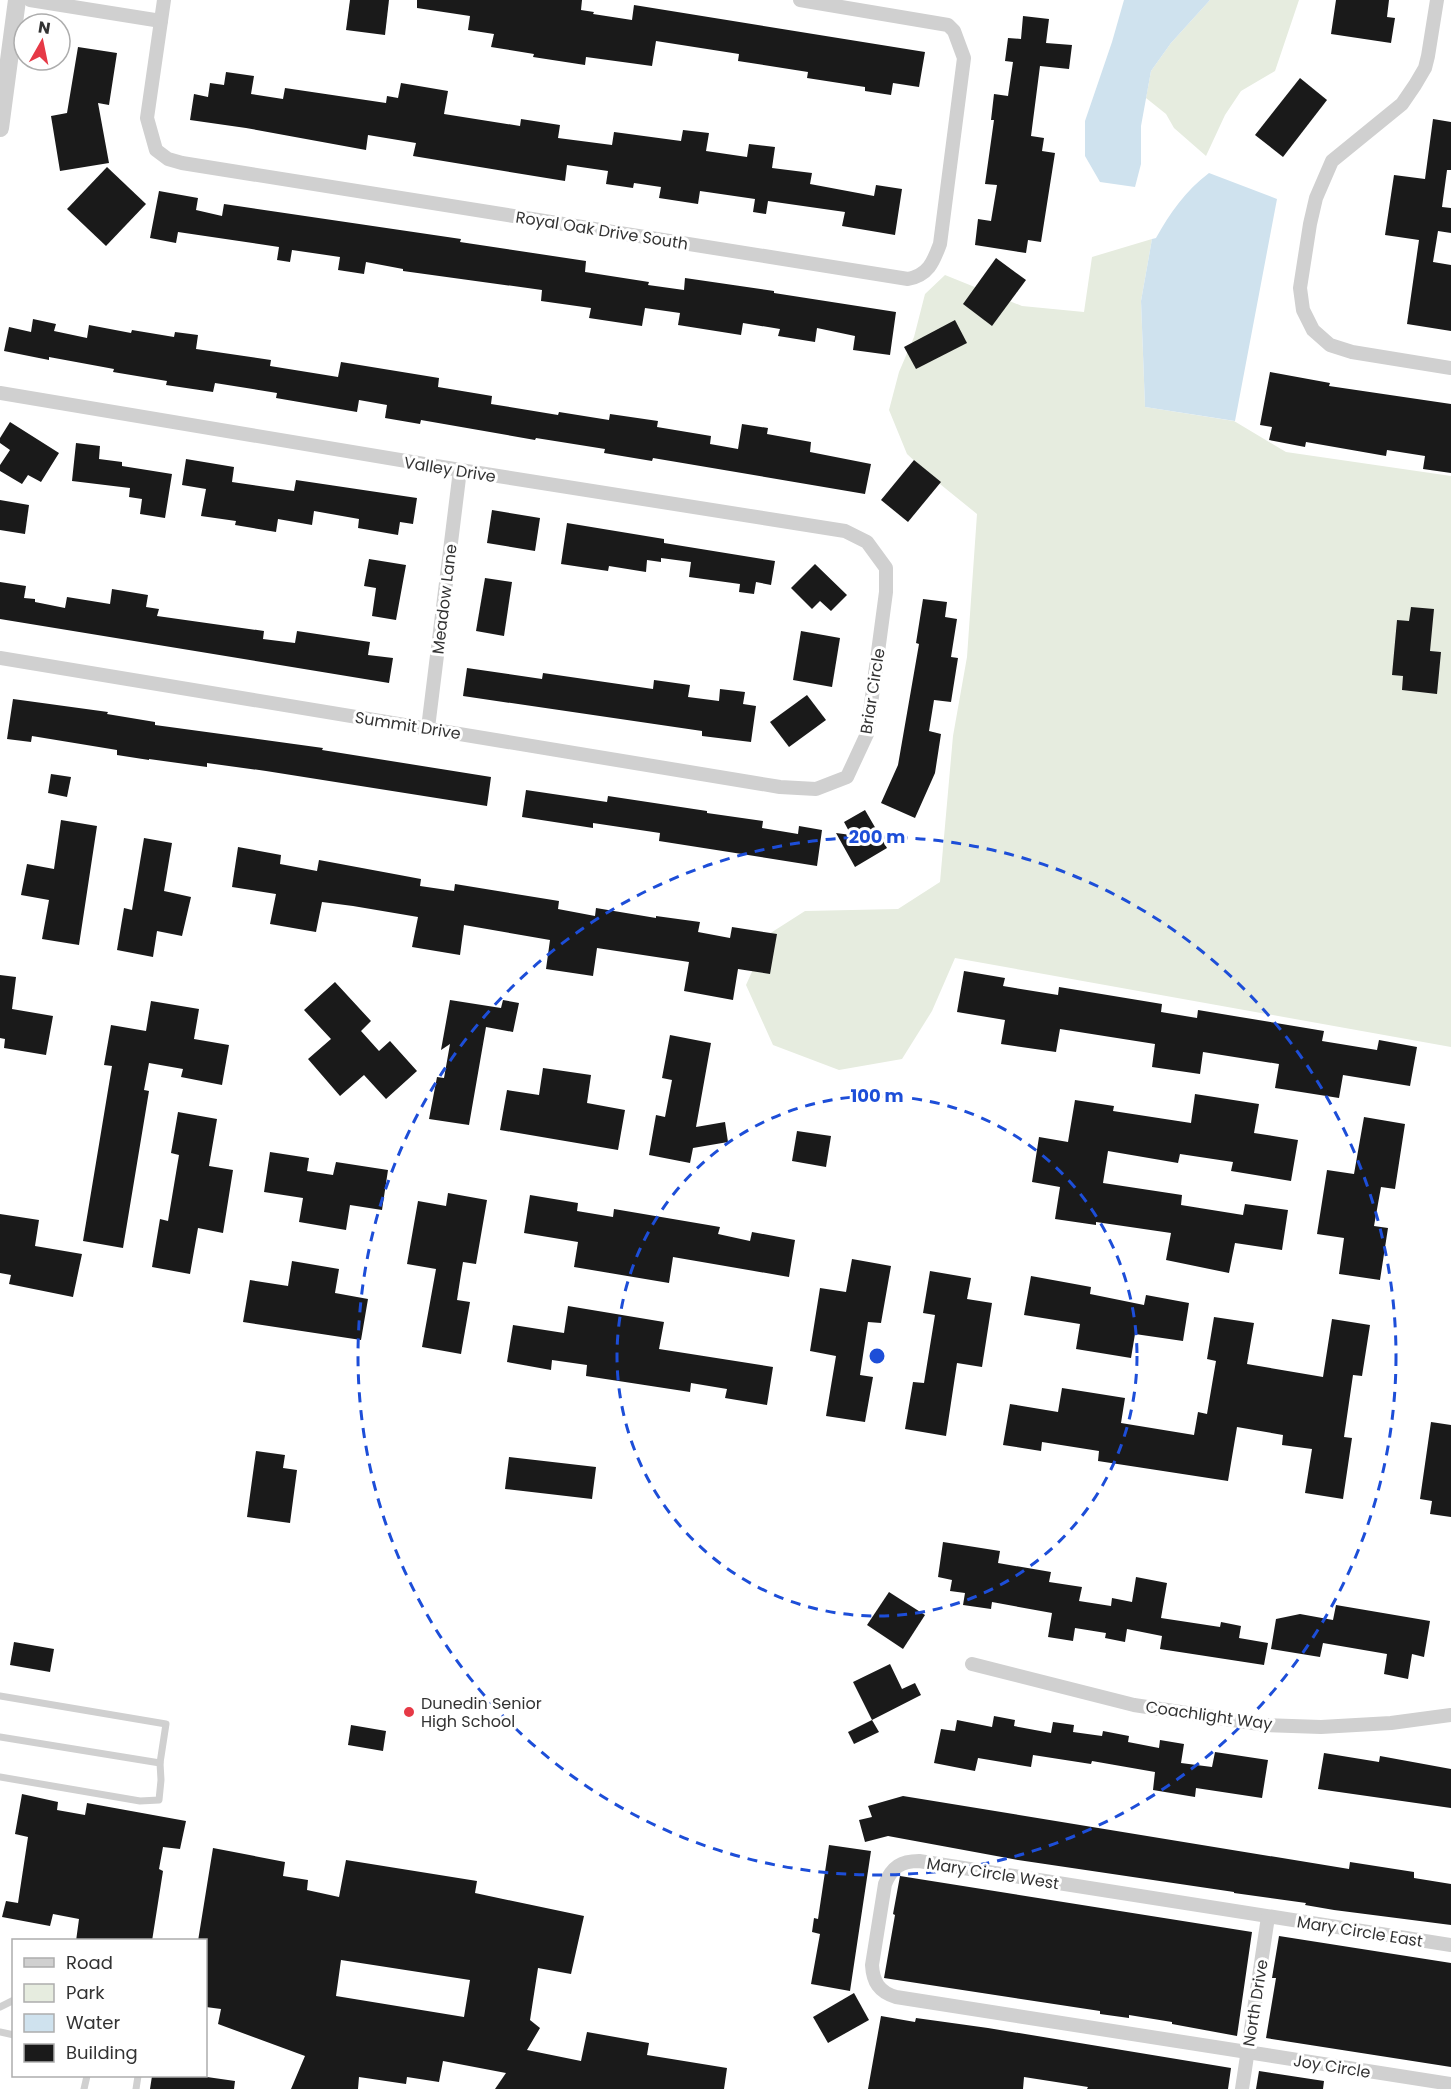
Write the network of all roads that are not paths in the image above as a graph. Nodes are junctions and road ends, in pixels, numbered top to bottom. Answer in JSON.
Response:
{"nodes":[{"id":1,"x":17,"y":0,"type":"edge"},
{"id":2,"x":30,"y":0,"type":"edge"},
{"id":3,"x":164,"y":0,"type":"edge"},
{"id":4,"x":800,"y":0,"type":"edge"},
{"id":5,"x":1437,"y":0,"type":"edge"},
{"id":6,"x":161,"y":21,"type":"junction"},
{"id":7,"x":0,"y":128,"type":"edge"},
{"id":8,"x":1451,"y":368,"type":"edge"},
{"id":9,"x":0,"y":393,"type":"edge"},
{"id":10,"x":460,"y":470,"type":"junction"},
{"id":11,"x":886,"y":568,"type":"joint"},
{"id":12,"x":0,"y":658,"type":"edge"},
{"id":13,"x":428,"y":728,"type":"junction"},
{"id":14,"x":816,"y":789,"type":"joint"},
{"id":15,"x":972,"y":1664,"type":"dead end"},
{"id":16,"x":0,"y":1696,"type":"edge"},
{"id":17,"x":1451,"y":1715,"type":"edge"},
{"id":18,"x":0,"y":1737,"type":"edge"},
{"id":19,"x":160,"y":1763,"type":"junction"},
{"id":20,"x":0,"y":1777,"type":"edge"},
{"id":21,"x":1268,"y":1917,"type":"junction"},
{"id":22,"x":1451,"y":1946,"type":"edge"},
{"id":23,"x":1248,"y":2053,"type":"junction"},
{"id":24,"x":1451,"y":2084,"type":"edge"},
{"id":25,"x":1242,"y":2089,"type":"edge"}],
"edges":[{"from":1,"to":7,"type":"street"},
{"from":2,"to":6,"type":"street"},
{"from":3,"to":6,"type":"street","name":"Royal Oak Drive South"},
{"from":4,"to":6,"type":"street","name":"Royal Oak Drive South"},
{"from":5,"to":8,"type":"street"},
{"from":9,"to":10,"type":"street","name":"Valley Drive"},
{"from":10,"to":11,"type":"street","name":"Valley Drive"},
{"from":10,"to":13,"type":"street","name":"Meadow Lane"},
{"from":11,"to":14,"type":"street","name":"Briar Circle"},
{"from":12,"to":13,"type":"street","name":"Summit Drive"},
{"from":13,"to":14,"type":"street","name":"Summit Drive"},
{"from":15,"to":17,"type":"street","name":"Coachlight Way"},
{"from":16,"to":19,"type":"lane"},
{"from":18,"to":19,"type":"lane"},
{"from":19,"to":20,"type":"lane"},
{"from":21,"to":22,"type":"street","name":"Mary Circle East"},
{"from":21,"to":23,"type":"street","name":"North Drive"},
{"from":21,"to":23,"type":"street","name":"Mary Circle West"},
{"from":23,"to":24,"type":"street","name":"Joy Circle"},
{"from":23,"to":25,"type":"street","name":"North Drive"}]}
